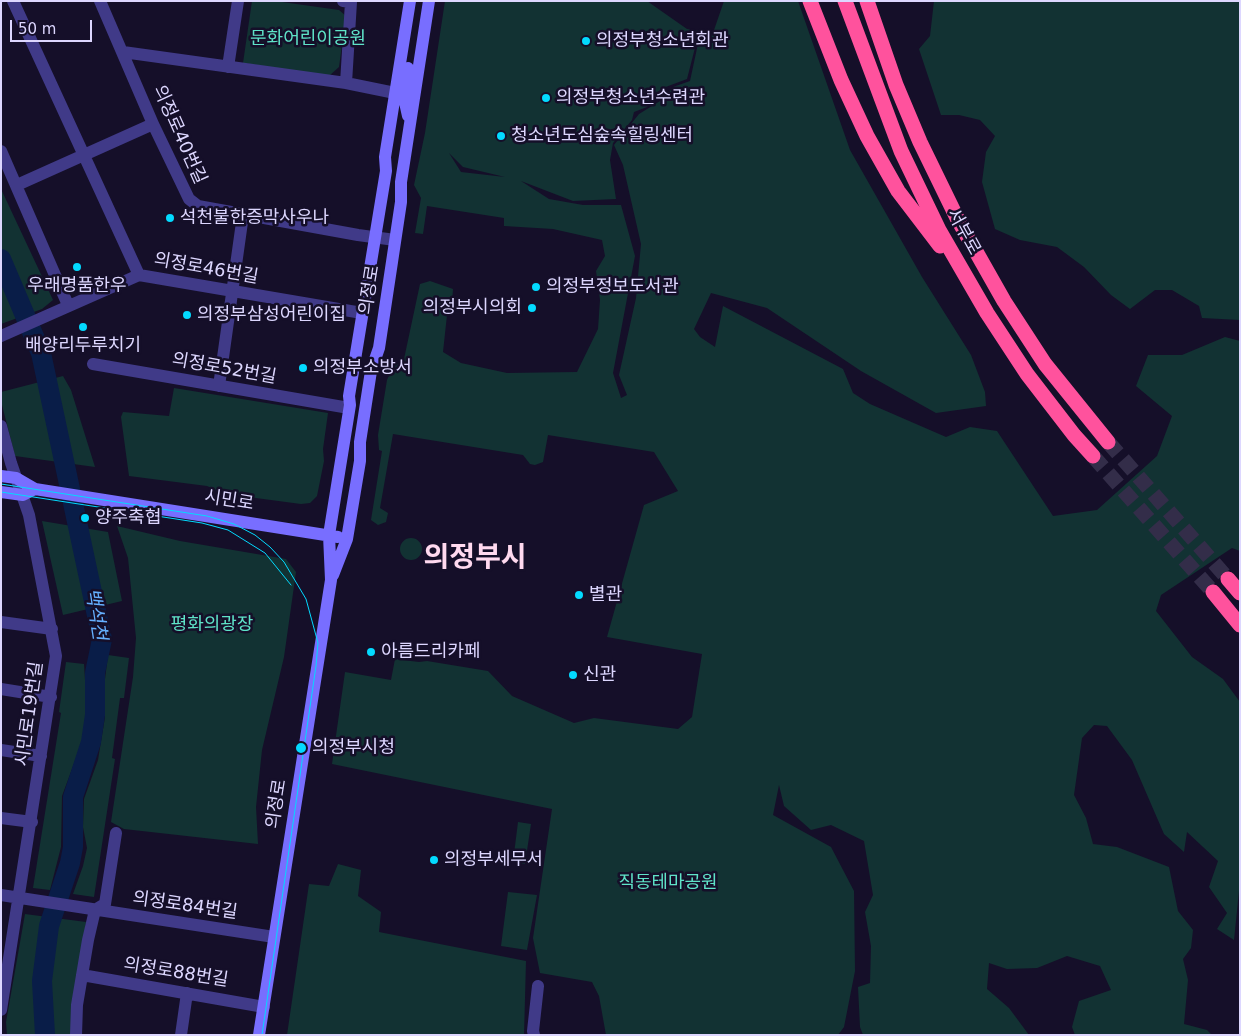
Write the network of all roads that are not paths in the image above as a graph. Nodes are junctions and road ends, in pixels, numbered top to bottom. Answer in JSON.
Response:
{"nodes":[{"id":1,"x":14,"y":1,"type":"edge"},
{"id":2,"x":100,"y":1,"type":"edge"},
{"id":3,"x":238,"y":1,"type":"edge"},
{"id":4,"x":343,"y":1,"type":"edge"},
{"id":5,"x":410,"y":1,"type":"edge"},
{"id":6,"x":429,"y":1,"type":"edge"},
{"id":7,"x":810,"y":1,"type":"edge"},
{"id":8,"x":845,"y":1,"type":"edge"},
{"id":9,"x":867,"y":1,"type":"edge"},
{"id":10,"x":124,"y":52,"type":"junction"},
{"id":11,"x":228,"y":67,"type":"junction"},
{"id":12,"x":346,"y":83,"type":"junction"},
{"id":13,"x":395,"y":93,"type":"junction"},
{"id":14,"x":153,"y":124,"type":"junction"},
{"id":15,"x":410,"y":128,"type":"junction"},
{"id":16,"x":1,"y":151,"type":"edge"},
{"id":17,"x":82,"y":154,"type":"junction"},
{"id":18,"x":17,"y":184,"type":"junction"},
{"id":19,"x":243,"y":215,"type":"junction"},
{"id":20,"x":375,"y":238,"type":"junction"},
{"id":21,"x":395,"y":240,"type":"junction"},
{"id":22,"x":139,"y":275,"type":"junction"},
{"id":23,"x":973,"y":289,"type":"junction"},
{"id":24,"x":234,"y":291,"type":"junction"},
{"id":25,"x":63,"y":308,"type":"junction"},
{"id":26,"x":362,"y":313,"type":"junction"},
{"id":27,"x":1,"y":336,"type":"edge"},
{"id":28,"x":94,"y":364,"type":"dead end"},
{"id":29,"x":219,"y":386,"type":"junction"},
{"id":30,"x":350,"y":408,"type":"junction"},
{"id":31,"x":1,"y":426,"type":"edge"},
{"id":32,"x":1108,"y":442,"type":"tunnel mouth"},
{"id":33,"x":1093,"y":456,"type":"tunnel mouth"},
{"id":34,"x":1,"y":476,"type":"edge"},
{"id":35,"x":16,"y":478,"type":"junction"},
{"id":36,"x":35,"y":489,"type":"junction"},
{"id":37,"x":1,"y":492,"type":"edge"},
{"id":38,"x":23,"y":495,"type":"junction"},
{"id":39,"x":329,"y":535,"type":"junction"},
{"id":40,"x":347,"y":539,"type":"junction"},
{"id":41,"x":1228,"y":579,"type":"tunnel mouth"},
{"id":42,"x":331,"y":580,"type":"junction"},
{"id":43,"x":1213,"y":592,"type":"tunnel mouth"},
{"id":44,"x":1240,"y":593,"type":"edge"},
{"id":45,"x":1,"y":622,"type":"edge"},
{"id":46,"x":1240,"y":625,"type":"edge"},
{"id":47,"x":52,"y":629,"type":"junction"},
{"id":48,"x":1,"y":689,"type":"edge"},
{"id":49,"x":50,"y":697,"type":"junction"},
{"id":50,"x":1,"y":750,"type":"edge"},
{"id":51,"x":41,"y":756,"type":"junction"},
{"id":52,"x":1,"y":818,"type":"edge"},
{"id":53,"x":32,"y":822,"type":"junction"},
{"id":54,"x":116,"y":833,"type":"dead end"},
{"id":55,"x":1,"y":895,"type":"edge"},
{"id":56,"x":22,"y":899,"type":"junction"},
{"id":57,"x":94,"y":910,"type":"junction"},
{"id":58,"x":274,"y":937,"type":"junction"},
{"id":59,"x":82,"y":975,"type":"junction"},
{"id":60,"x":538,"y":986,"type":"dead end"},
{"id":61,"x":188,"y":993,"type":"junction"},
{"id":62,"x":264,"y":1007,"type":"junction"},
{"id":63,"x":1,"y":1010,"type":"edge"},
{"id":64,"x":76,"y":1035,"type":"edge"},
{"id":65,"x":181,"y":1035,"type":"edge"},
{"id":66,"x":259,"y":1035,"type":"edge"},
{"id":67,"x":534,"y":1035,"type":"edge"}],
"edges":[{"from":1,"to":17,"type":"street"},
{"from":2,"to":10,"type":"street","name":"의정로40번길"},
{"from":3,"to":11,"type":"street"},
{"from":4,"to":12,"type":"street"},
{"from":5,"to":13,"type":"street","name":"의정로"},
{"from":6,"to":15,"type":"street","name":"의정로"},
{"from":7,"to":23,"type":"highway"},
{"from":8,"to":23,"type":"highway","name":"서부로"},
{"from":9,"to":32,"type":"highway","name":"서부로"},
{"from":10,"to":11,"type":"street"},
{"from":10,"to":14,"type":"street","name":"의정로40번길"},
{"from":11,"to":12,"type":"street"},
{"from":12,"to":13,"type":"street"},
{"from":13,"to":15,"type":"street"},
{"from":13,"to":20,"type":"street","name":"의정로"},
{"from":14,"to":17,"type":"street"},
{"from":14,"to":19,"type":"street","name":"의정로40번길"},
{"from":15,"to":21,"type":"street","name":"의정로"},
{"from":16,"to":18,"type":"street"},
{"from":17,"to":18,"type":"street"},
{"from":17,"to":22,"type":"street"},
{"from":18,"to":25,"type":"street"},
{"from":19,"to":20,"type":"street","name":"의정로40번길"},
{"from":19,"to":24,"type":"street"},
{"from":20,"to":21,"type":"street","name":"의정로40번길"},
{"from":20,"to":26,"type":"street","name":"의정로"},
{"from":21,"to":40,"type":"street","name":"의정로"},
{"from":22,"to":24,"type":"street","name":"의정로46번길"},
{"from":22,"to":25,"type":"street","name":"의정로46번길"},
{"from":23,"to":33,"type":"highway","name":"서부로"},
{"from":24,"to":26,"type":"street","name":"의정로46번길"},
{"from":24,"to":29,"type":"street"},
{"from":25,"to":27,"type":"street","name":"의정로46번길"},
{"from":26,"to":30,"type":"street","name":"의정로"},
{"from":28,"to":29,"type":"street","name":"의정로52번길"},
{"from":29,"to":30,"type":"street","name":"의정로52번길"},
{"from":30,"to":39,"type":"street","name":"의정로"},
{"from":31,"to":35,"type":"street","name":"시민로19번길"},
{"from":34,"to":35,"type":"street"},
{"from":35,"to":36,"type":"street"},
{"from":35,"to":38,"type":"street","name":"시민로19번길"},
{"from":36,"to":38,"type":"street"},
{"from":36,"to":39,"type":"street","name":"시민로"},
{"from":37,"to":38,"type":"street"},
{"from":38,"to":47,"type":"street","name":"시민로19번길"},
{"from":39,"to":40,"type":"street","name":"시민로"},
{"from":39,"to":42,"type":"street","name":"의정로"},
{"from":40,"to":42,"type":"street","name":"의정로"},
{"from":41,"to":44,"type":"highway"},
{"from":42,"to":58,"type":"street","name":"의정로"},
{"from":43,"to":46,"type":"highway"},
{"from":45,"to":47,"type":"street"},
{"from":47,"to":49,"type":"street","name":"시민로19번길"},
{"from":48,"to":49,"type":"street"},
{"from":49,"to":51,"type":"street","name":"시민로19번길"},
{"from":50,"to":51,"type":"street"},
{"from":51,"to":53,"type":"street","name":"시민로19번길"},
{"from":52,"to":53,"type":"street"},
{"from":53,"to":56,"type":"street","name":"시민로19번길"},
{"from":54,"to":57,"type":"street"},
{"from":55,"to":56,"type":"street","name":"의정로84번길"},
{"from":56,"to":57,"type":"street","name":"의정로84번길"},
{"from":56,"to":63,"type":"street","name":"시민로19번길"},
{"from":57,"to":58,"type":"street","name":"의정로84번길"},
{"from":57,"to":59,"type":"street"},
{"from":58,"to":62,"type":"street","name":"의정로"},
{"from":59,"to":61,"type":"street","name":"의정로88번길"},
{"from":59,"to":64,"type":"street"},
{"from":60,"to":67,"type":"street"},
{"from":61,"to":62,"type":"street","name":"의정로88번길"},
{"from":61,"to":65,"type":"street"},
{"from":62,"to":66,"type":"street","name":"의정로"}]}
